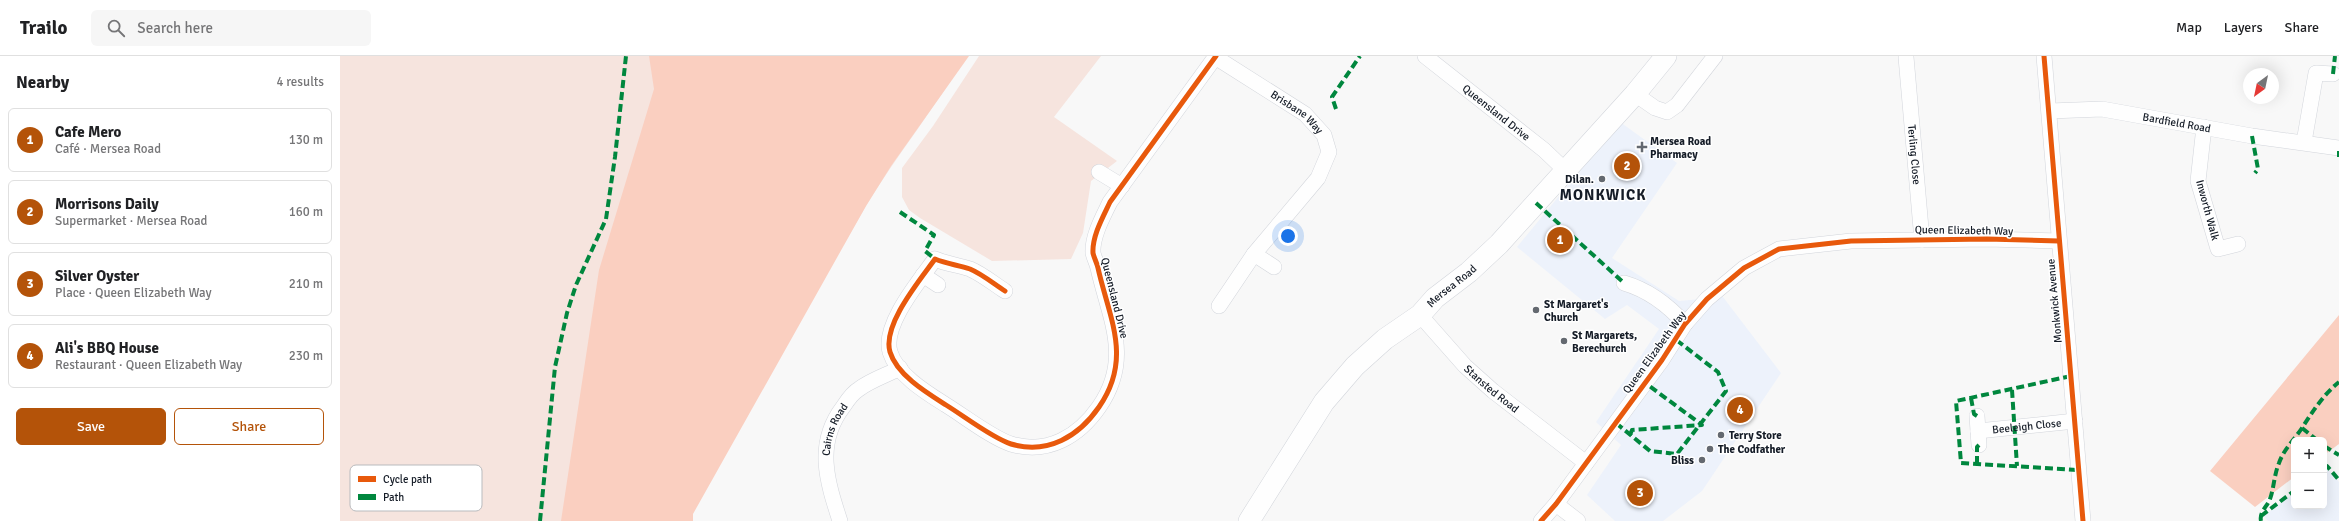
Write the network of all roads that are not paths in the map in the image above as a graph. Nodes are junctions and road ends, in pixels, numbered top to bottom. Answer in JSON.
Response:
{"nodes":[{"id":1,"x":1216,"y":56,"type":"edge"},
{"id":2,"x":1425,"y":56,"type":"edge"},
{"id":3,"x":1666,"y":56,"type":"edge"},
{"id":4,"x":1715,"y":56,"type":"edge"},
{"id":5,"x":2044,"y":56,"type":"edge"},
{"id":6,"x":1903,"y":66,"type":"edge"},
{"id":7,"x":2333,"y":74,"type":"dead end"},
{"id":8,"x":1635,"y":94,"type":"junction"},
{"id":9,"x":2050,"y":111,"type":"junction"},
{"id":10,"x":2204,"y":127,"type":"junction"},
{"id":11,"x":2304,"y":142,"type":"junction"},
{"id":12,"x":2339,"y":148,"type":"edge"},
{"id":13,"x":1566,"y":171,"type":"junction"},
{"id":14,"x":1099,"y":172,"type":"dead end"},
{"id":15,"x":1122,"y":186,"type":"junction"},
{"id":16,"x":1922,"y":240,"type":"junction"},
{"id":17,"x":2059,"y":241,"type":"junction"},
{"id":18,"x":2238,"y":244,"type":"dead end"},
{"id":19,"x":1254,"y":254,"type":"junction"},
{"id":20,"x":1274,"y":267,"type":"dead end"},
{"id":21,"x":923,"y":275,"type":"junction"},
{"id":22,"x":1624,"y":283,"type":"dead end"},
{"id":23,"x":938,"y":285,"type":"dead end"},
{"id":24,"x":1005,"y":291,"type":"dead end"},
{"id":25,"x":1219,"y":306,"type":"dead end"},
{"id":26,"x":1420,"y":315,"type":"junction"},
{"id":27,"x":1685,"y":324,"type":"junction"},
{"id":28,"x":900,"y":368,"type":"junction"},
{"id":29,"x":1977,"y":416,"type":"dead end"},
{"id":30,"x":2075,"y":421,"type":"junction"},
{"id":31,"x":1586,"y":463,"type":"junction"},
{"id":32,"x":1556,"y":504,"type":"junction"},
{"id":33,"x":840,"y":521,"type":"edge"},
{"id":34,"x":1249,"y":521,"type":"edge"},
{"id":35,"x":1541,"y":521,"type":"edge"},
{"id":36,"x":1578,"y":521,"type":"edge"},
{"id":37,"x":2083,"y":521,"type":"edge"}],
"edges":[{"from":1,"to":15,"type":"street","name":"Queensland Drive"},
{"from":1,"to":19,"type":"street","name":"Brisbane Way"},
{"from":2,"to":13,"type":"street","name":"Queensland Drive"},
{"from":3,"to":8,"type":"main road","name":"Mersea Road"},
{"from":4,"to":8,"type":"street"},
{"from":5,"to":9,"type":"street","name":"Monkwick Avenue"},
{"from":6,"to":16,"type":"street","name":"Terling Close"},
{"from":7,"to":11,"type":"street"},
{"from":8,"to":13,"type":"main road","name":"Mersea Road"},
{"from":9,"to":10,"type":"street","name":"Bardfield Road"},
{"from":9,"to":17,"type":"street","name":"Monkwick Avenue"},
{"from":10,"to":11,"type":"street","name":"Bardfield Road"},
{"from":10,"to":18,"type":"street","name":"Inworth Walk"},
{"from":11,"to":12,"type":"street","name":"Bardfield Road"},
{"from":13,"to":26,"type":"main road","name":"Mersea Road"},
{"from":14,"to":15,"type":"street"},
{"from":15,"to":28,"type":"street","name":"Queensland Drive"},
{"from":16,"to":17,"type":"street","name":"Queen Elizabeth Way"},
{"from":16,"to":27,"type":"street","name":"Queen Elizabeth Way"},
{"from":17,"to":30,"type":"street","name":"Monkwick Avenue"},
{"from":19,"to":20,"type":"street"},
{"from":19,"to":25,"type":"street","name":"Brisbane Way"},
{"from":21,"to":23,"type":"street"},
{"from":21,"to":24,"type":"street","name":"Queensland Drive"},
{"from":21,"to":28,"type":"street","name":"Queensland Drive"},
{"from":22,"to":27,"type":"street"},
{"from":26,"to":31,"type":"street","name":"Stansted Road"},
{"from":26,"to":34,"type":"main road","name":"Mersea Road"},
{"from":27,"to":31,"type":"street","name":"Queen Elizabeth Way"},
{"from":28,"to":33,"type":"street","name":"Cairns Road"},
{"from":29,"to":30,"type":"street","name":"Beeleigh Close"},
{"from":30,"to":37,"type":"street","name":"Monkwick Avenue"},
{"from":31,"to":32,"type":"street","name":"Queen Elizabeth Way"},
{"from":32,"to":35,"type":"street","name":"Queen Elizabeth Way"},
{"from":32,"to":36,"type":"street"}]}
